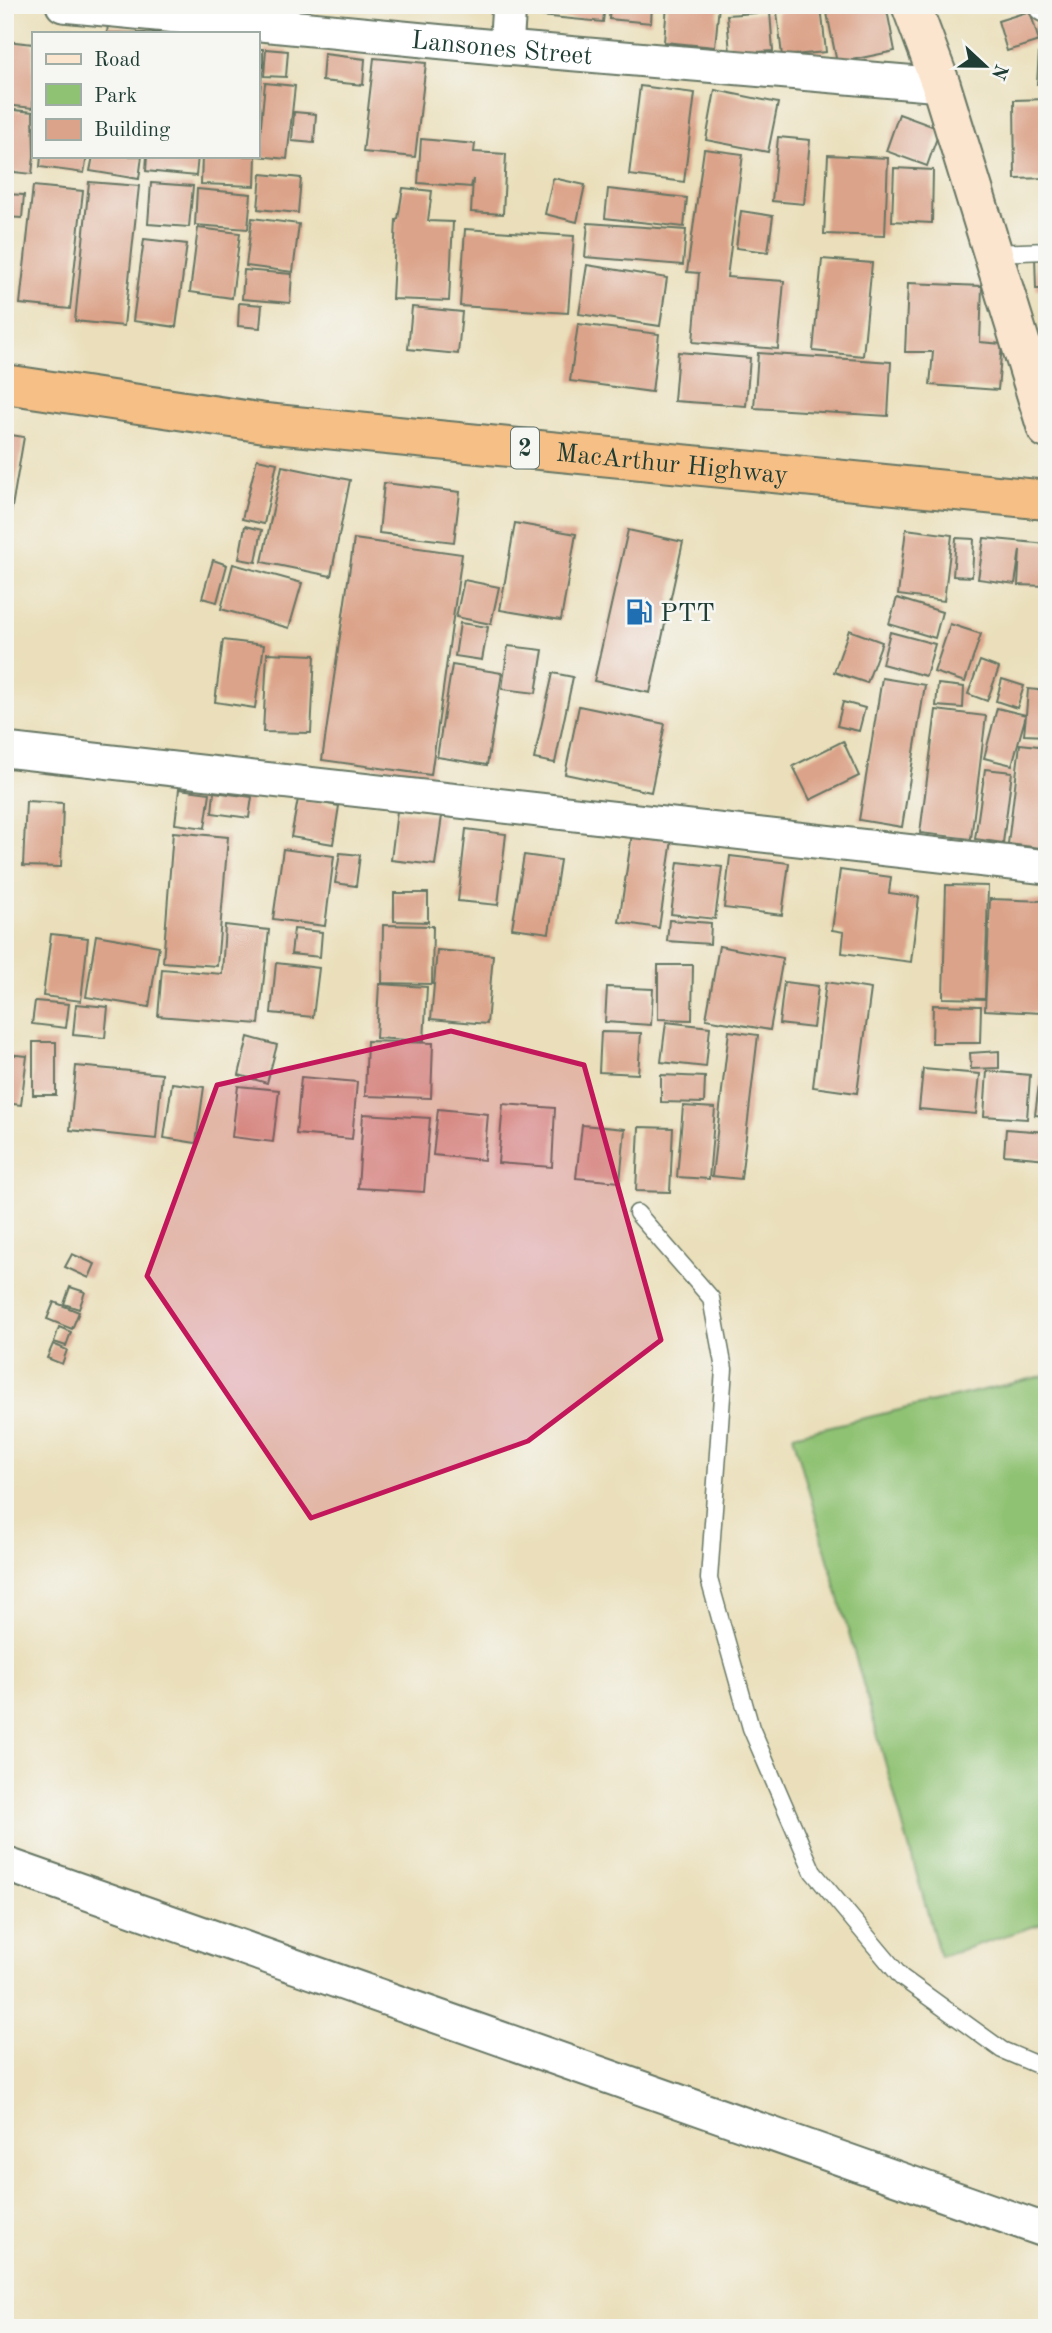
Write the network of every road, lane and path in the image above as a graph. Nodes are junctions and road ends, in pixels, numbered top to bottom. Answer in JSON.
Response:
{"nodes":[{"id":1,"x":64,"y":5,"type":"edge"},
{"id":2,"x":509,"y":5,"type":"edge"},
{"id":3,"x":917,"y":7,"type":"edge"},
{"id":4,"x":506,"y":48,"type":"junction"},
{"id":5,"x":940,"y":85,"type":"junction"},
{"id":6,"x":1047,"y":251,"type":"edge"},
{"id":7,"x":992,"y":253,"type":"junction"},
{"id":8,"x":5,"y":384,"type":"edge"},
{"id":9,"x":1047,"y":429,"type":"edge"},
{"id":10,"x":1047,"y":500,"type":"edge"},
{"id":11,"x":5,"y":750,"type":"edge"},
{"id":12,"x":1047,"y":867,"type":"edge"},
{"id":13,"x":637,"y":1213,"type":"dead end"},
{"id":14,"x":5,"y":1864,"type":"edge"},
{"id":15,"x":1047,"y":2069,"type":"edge"},
{"id":16,"x":1047,"y":2231,"type":"edge"}],
"edges":[{"from":1,"to":4,"type":"street","name":"Lansones Street"},
{"from":2,"to":4,"type":"street"},
{"from":3,"to":5,"type":"main road"},
{"from":4,"to":5,"type":"street","name":"Lansones Street"},
{"from":5,"to":7,"type":"main road"},
{"from":6,"to":7,"type":"lane"},
{"from":7,"to":9,"type":"main road"},
{"from":8,"to":10,"type":"highway","name":"MacArthur Highway","number":"2"},
{"from":11,"to":12,"type":"street"},
{"from":13,"to":15,"type":"lane"},
{"from":14,"to":16,"type":"street"}]}
